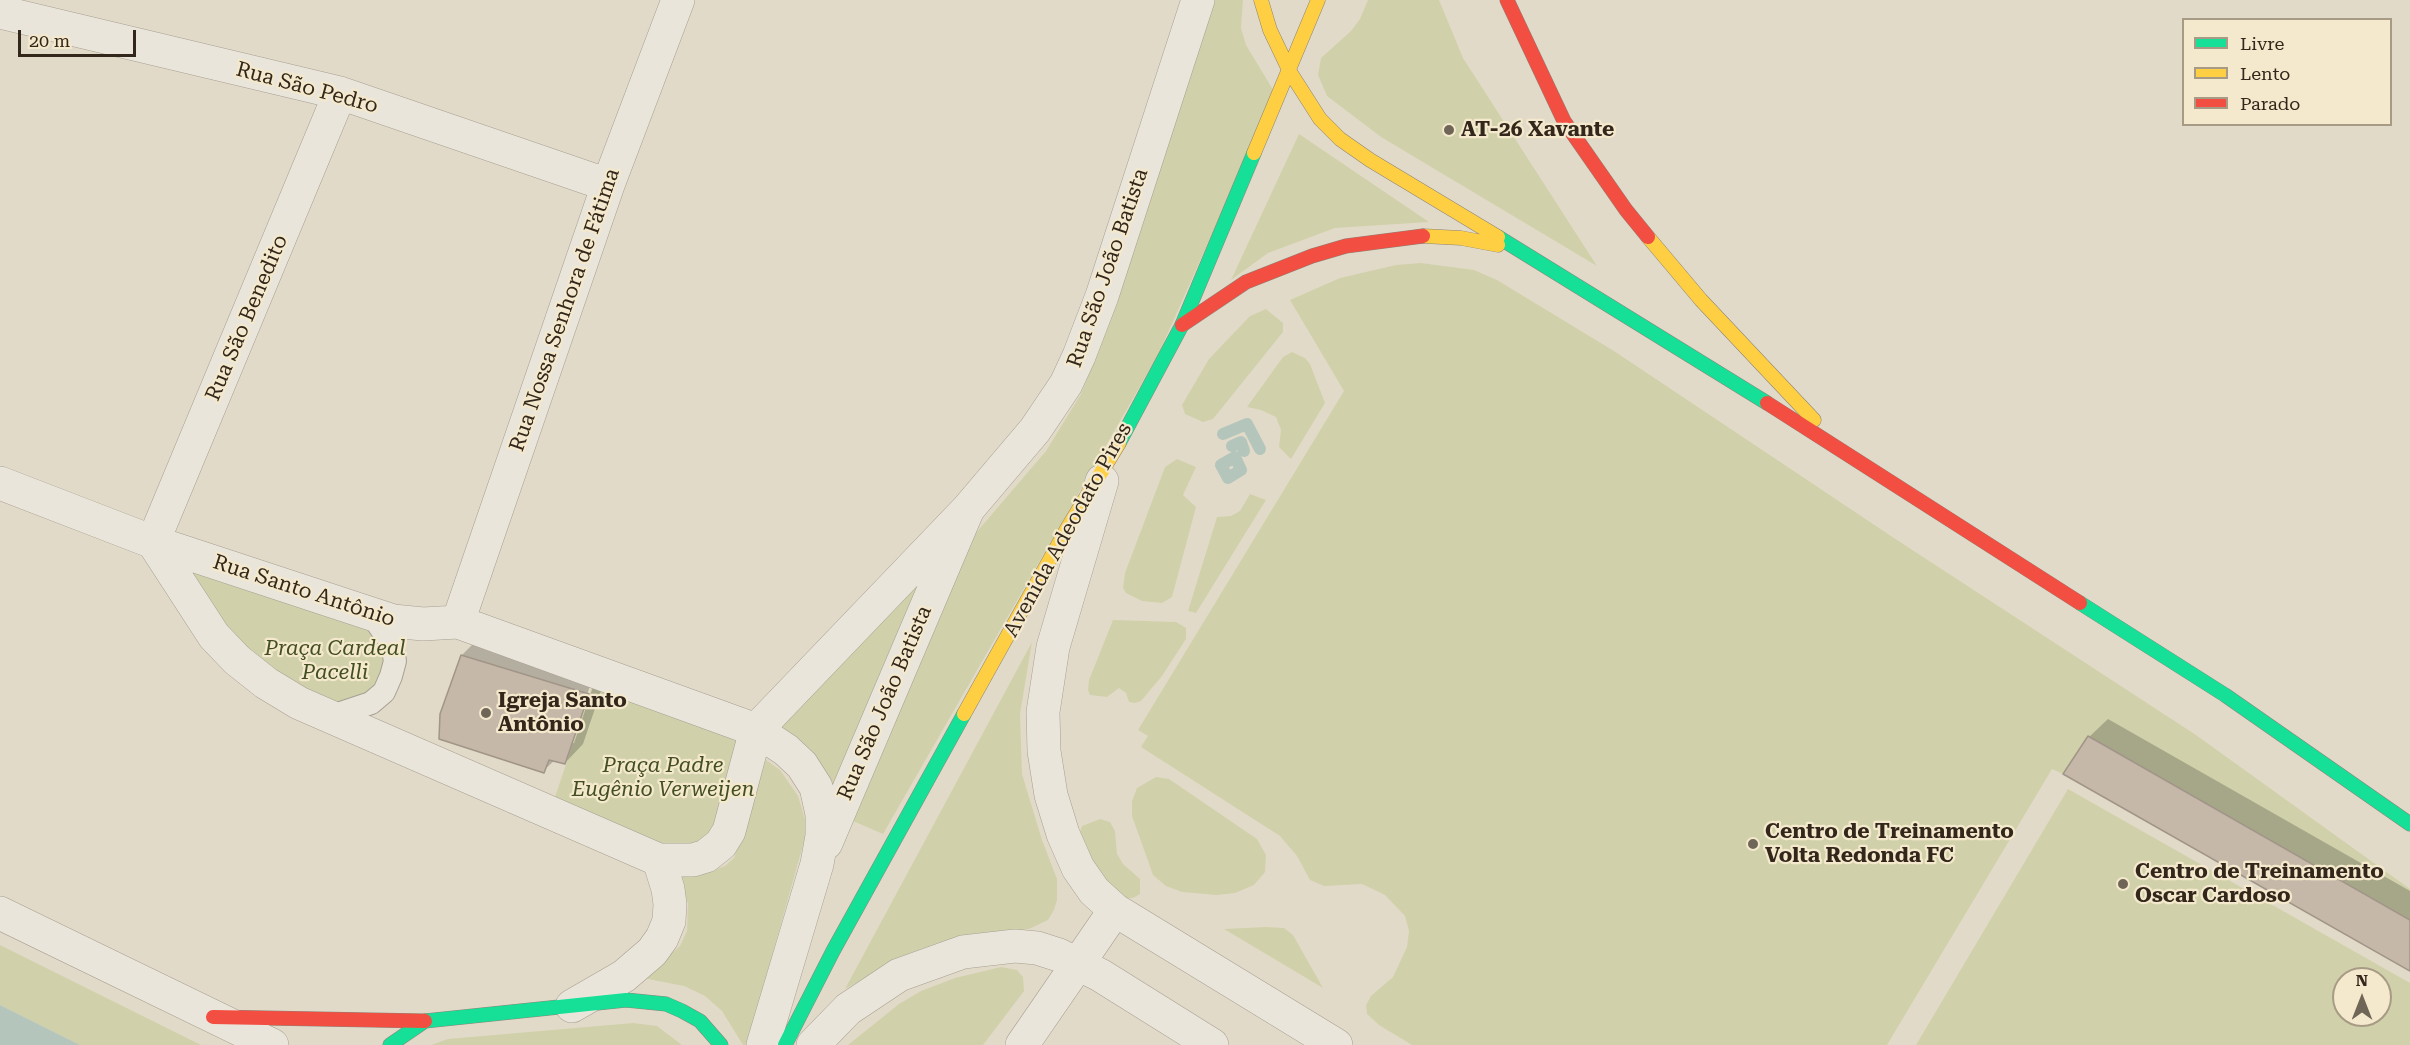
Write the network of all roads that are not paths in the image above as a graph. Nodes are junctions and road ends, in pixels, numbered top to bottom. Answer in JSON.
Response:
{"nodes":[{"id":1,"x":678,"y":0,"type":"edge"},
{"id":2,"x":1198,"y":0,"type":"edge"},
{"id":3,"x":1261,"y":0,"type":"edge"},
{"id":4,"x":1318,"y":0,"type":"edge"},
{"id":5,"x":1507,"y":0,"type":"edge"},
{"id":6,"x":1,"y":14,"type":"edge"},
{"id":7,"x":1290,"y":72,"type":"junction"},
{"id":8,"x":340,"y":93,"type":"junction"},
{"id":9,"x":608,"y":184,"type":"junction"},
{"id":10,"x":1520,"y":250,"type":"junction"},
{"id":11,"x":1182,"y":325,"type":"junction"},
{"id":12,"x":1848,"y":457,"type":"junction"},
{"id":13,"x":1106,"y":468,"type":"junction"},
{"id":14,"x":0,"y":483,"type":"edge"},
{"id":15,"x":968,"y":509,"type":"junction"},
{"id":16,"x":153,"y":542,"type":"junction"},
{"id":17,"x":371,"y":614,"type":"junction"},
{"id":18,"x":458,"y":622,"type":"junction"},
{"id":19,"x":332,"y":716,"type":"junction"},
{"id":20,"x":756,"y":730,"type":"junction"},
{"id":21,"x":2410,"y":824,"type":"edge"},
{"id":22,"x":658,"y":860,"type":"junction"},
{"id":23,"x":817,"y":864,"type":"junction"},
{"id":24,"x":1115,"y":910,"type":"junction"},
{"id":25,"x":0,"y":913,"type":"edge"},
{"id":26,"x":1077,"y":964,"type":"junction"},
{"id":27,"x":572,"y":1006,"type":"junction"},
{"id":28,"x":213,"y":1017,"type":"junction"},
{"id":29,"x":425,"y":1021,"type":"junction"},
{"id":30,"x":272,"y":1045,"type":"edge"},
{"id":31,"x":390,"y":1045,"type":"edge"},
{"id":32,"x":721,"y":1045,"type":"edge"},
{"id":33,"x":763,"y":1045,"type":"edge"},
{"id":34,"x":785,"y":1045,"type":"edge"},
{"id":35,"x":813,"y":1045,"type":"edge"},
{"id":36,"x":1022,"y":1045,"type":"edge"},
{"id":37,"x":1212,"y":1045,"type":"edge"},
{"id":38,"x":1336,"y":1045,"type":"edge"}],
"edges":[{"from":1,"to":9,"type":"street","name":"Rua Nossa Senhora de Fátima"},
{"from":2,"to":15,"type":"street","name":"Rua São João Batista"},
{"from":3,"to":7,"type":"main road"},
{"from":4,"to":7,"type":"main road","name":"Avenida Adeodato Pires"},
{"from":5,"to":12,"type":"main road"},
{"from":6,"to":8,"type":"street","name":"Rua São Pedro"},
{"from":7,"to":10,"type":"main road"},
{"from":7,"to":11,"type":"main road","name":"Avenida Adeodato Pires"},
{"from":8,"to":9,"type":"street","name":"Rua São Pedro"},
{"from":8,"to":16,"type":"street","name":"Rua São Benedito"},
{"from":9,"to":18,"type":"street","name":"Rua Nossa Senhora de Fátima"},
{"from":10,"to":11,"type":"main road"},
{"from":10,"to":12,"type":"main road"},
{"from":11,"to":13,"type":"main road","name":"Avenida Adeodato Pires"},
{"from":12,"to":21,"type":"main road"},
{"from":13,"to":24,"type":"street"},
{"from":13,"to":34,"type":"main road","name":"Avenida Adeodato Pires"},
{"from":14,"to":16,"type":"street","name":"Rua Santo Antônio"},
{"from":15,"to":20,"type":"street","name":"Rua São João Batista"},
{"from":15,"to":23,"type":"street","name":"Rua São João Batista"},
{"from":16,"to":17,"type":"street","name":"Rua Santo Antônio"},
{"from":16,"to":19,"type":"street"},
{"from":17,"to":18,"type":"street","name":"Rua Santo Antônio"},
{"from":17,"to":19,"type":"lane"},
{"from":18,"to":20,"type":"street","name":"Rua Santo Antônio"},
{"from":19,"to":22,"type":"street"},
{"from":20,"to":22,"type":"street","name":"Rua São João Batista"},
{"from":20,"to":23,"type":"street","name":"Rua Santo Antônio"},
{"from":22,"to":27,"type":"street"},
{"from":23,"to":33,"type":"street","name":"Rua Santo Antônio"},
{"from":24,"to":26,"type":"street"},
{"from":24,"to":38,"type":"street"},
{"from":25,"to":28,"type":"street"},
{"from":26,"to":35,"type":"street"},
{"from":26,"to":36,"type":"street"},
{"from":26,"to":37,"type":"street"},
{"from":27,"to":29,"type":"main road"},
{"from":27,"to":32,"type":"main road"},
{"from":28,"to":29,"type":"main road"},
{"from":28,"to":30,"type":"street"},
{"from":29,"to":31,"type":"main road"}]}
